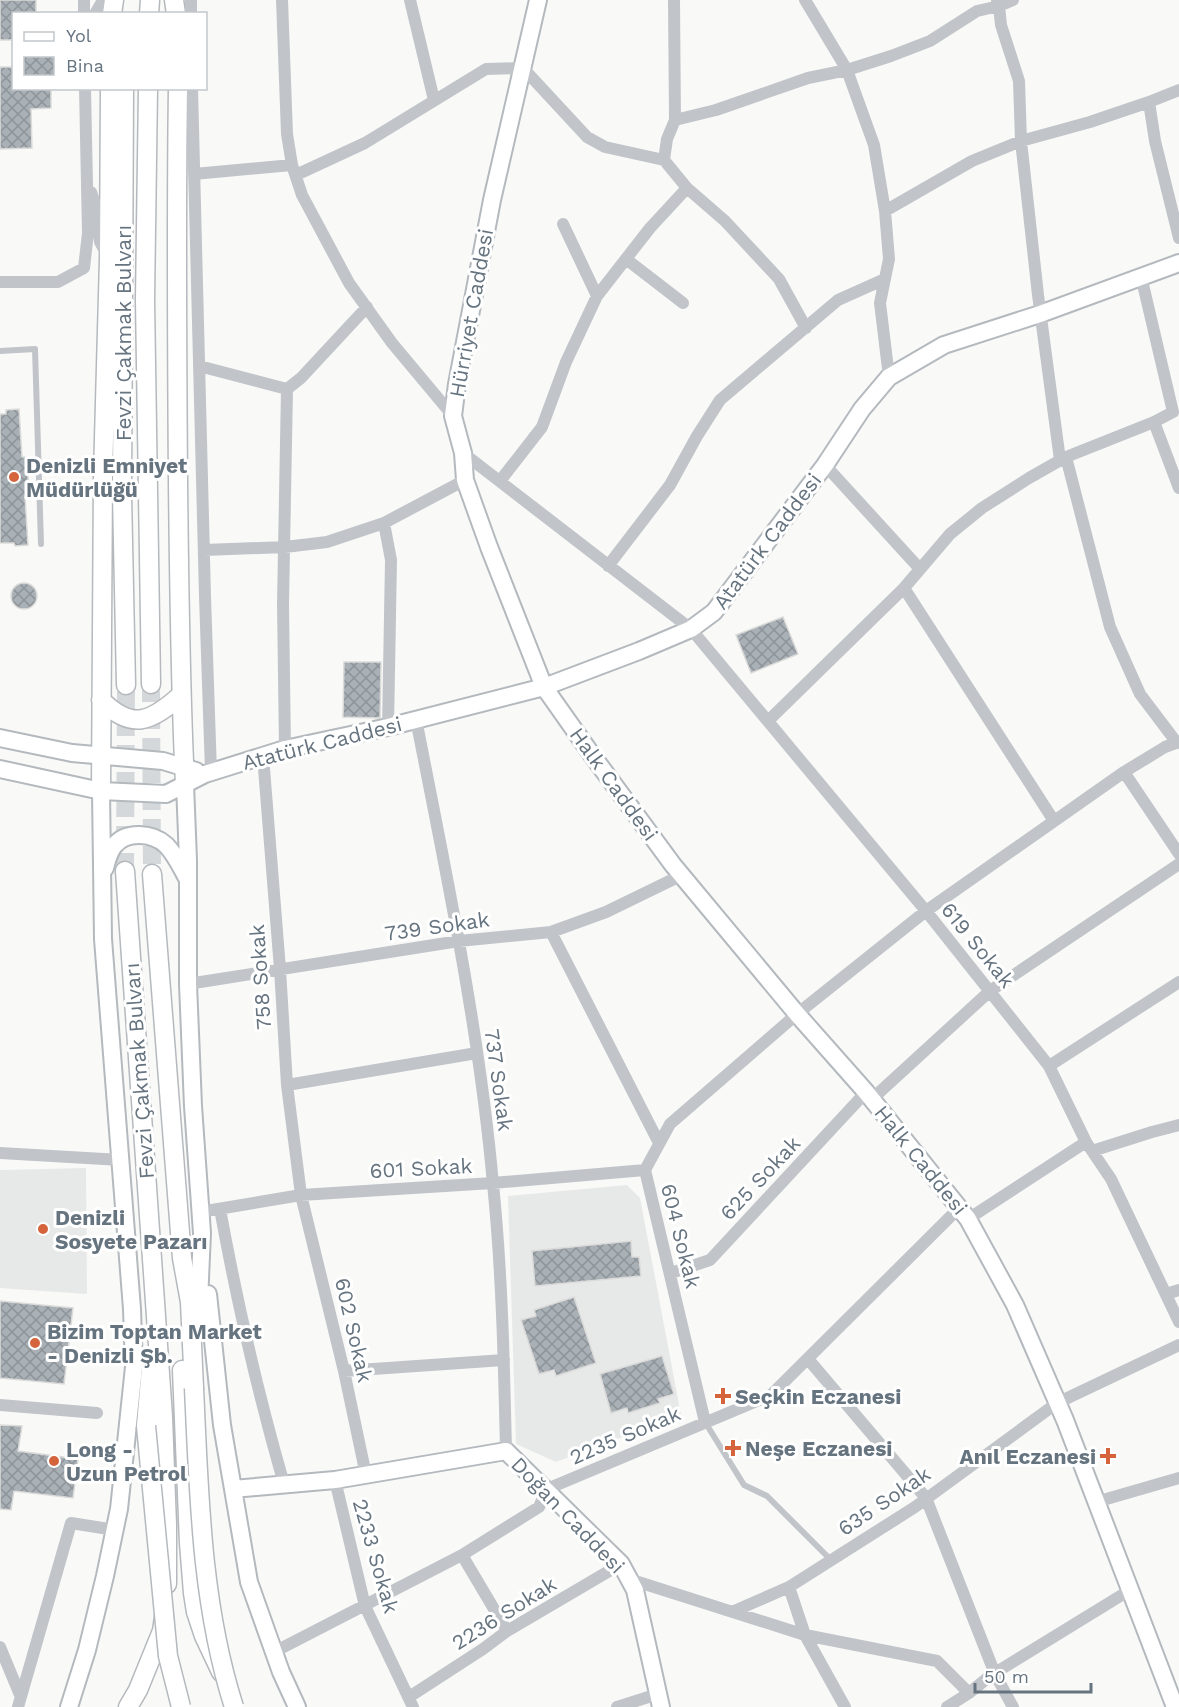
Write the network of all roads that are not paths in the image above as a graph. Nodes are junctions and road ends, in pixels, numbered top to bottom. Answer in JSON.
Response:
{"nodes":[{"id":1,"x":282,"y":0,"type":"edge"},
{"id":2,"x":410,"y":0,"type":"edge"},
{"id":3,"x":538,"y":0,"type":"edge"},
{"id":4,"x":674,"y":0,"type":"edge"},
{"id":5,"x":805,"y":0,"type":"edge"},
{"id":6,"x":1013,"y":0,"type":"edge"},
{"id":7,"x":998,"y":3,"type":"edge"},
{"id":8,"x":523,"y":68,"type":"junction"},
{"id":9,"x":847,"y":70,"type":"junction"},
{"id":10,"x":85,"y":90,"type":"edge"},
{"id":11,"x":110,"y":90,"type":"edge"},
{"id":12,"x":124,"y":90,"type":"edge"},
{"id":13,"x":148,"y":90,"type":"edge"},
{"id":14,"x":178,"y":90,"type":"edge"},
{"id":15,"x":192,"y":90,"type":"edge"},
{"id":16,"x":1179,"y":90,"type":"edge"},
{"id":17,"x":434,"y":100,"type":"junction"},
{"id":18,"x":1149,"y":102,"type":"junction"},
{"id":19,"x":675,"y":120,"type":"junction"},
{"id":20,"x":1021,"y":141,"type":"junction"},
{"id":21,"x":664,"y":160,"type":"junction"},
{"id":22,"x":86,"y":162,"type":"junction"},
{"id":23,"x":294,"y":170,"type":"junction"},
{"id":24,"x":194,"y":174,"type":"junction"},
{"id":25,"x":687,"y":188,"type":"junction"},
{"id":26,"x":885,"y":211,"type":"junction"},
{"id":27,"x":563,"y":224,"type":"dead end"},
{"id":28,"x":1179,"y":238,"type":"edge"},
{"id":29,"x":109,"y":259,"type":"junction"},
{"id":30,"x":626,"y":259,"type":"junction"},
{"id":31,"x":1179,"y":263,"type":"edge"},
{"id":32,"x":1141,"y":276,"type":"junction"},
{"id":33,"x":885,"y":279,"type":"junction"},
{"id":34,"x":0,"y":282,"type":"edge"},
{"id":35,"x":597,"y":297,"type":"junction"},
{"id":36,"x":683,"y":303,"type":"dead end"},
{"id":37,"x":367,"y":307,"type":"junction"},
{"id":38,"x":1040,"y":314,"type":"junction"},
{"id":39,"x":806,"y":327,"type":"junction"},
{"id":40,"x":0,"y":351,"type":"edge"},
{"id":41,"x":199,"y":366,"type":"junction"},
{"id":42,"x":889,"y":377,"type":"junction"},
{"id":43,"x":287,"y":389,"type":"junction"},
{"id":44,"x":453,"y":416,"type":"junction"},
{"id":45,"x":1154,"y":423,"type":"junction"},
{"id":46,"x":463,"y":453,"type":"junction"},
{"id":47,"x":1063,"y":459,"type":"junction"},
{"id":48,"x":1174,"y":463,"type":"edge"},
{"id":49,"x":825,"y":465,"type":"junction"},
{"id":50,"x":465,"y":480,"type":"junction"},
{"id":51,"x":500,"y":481,"type":"junction"},
{"id":52,"x":1179,"y":488,"type":"edge"},
{"id":53,"x":384,"y":523,"type":"junction"},
{"id":54,"x":41,"y":544,"type":"dead end"},
{"id":55,"x":285,"y":547,"type":"junction"},
{"id":56,"x":204,"y":550,"type":"junction"},
{"id":57,"x":608,"y":566,"type":"junction"},
{"id":58,"x":920,"y":570,"type":"junction"},
{"id":59,"x":904,"y":588,"type":"junction"},
{"id":60,"x":691,"y":629,"type":"junction"},
{"id":61,"x":151,"y":684,"type":"tunnel mouth"},
{"id":62,"x":126,"y":685,"type":"tunnel mouth"},
{"id":63,"x":544,"y":687,"type":"junction"},
{"id":64,"x":181,"y":695,"type":"junction"},
{"id":65,"x":100,"y":700,"type":"junction"},
{"id":66,"x":416,"y":719,"type":"junction"},
{"id":67,"x":768,"y":721,"type":"junction"},
{"id":68,"x":388,"y":727,"type":"junction"},
{"id":69,"x":0,"y":738,"type":"edge"},
{"id":70,"x":1178,"y":743,"type":"edge"},
{"id":71,"x":285,"y":749,"type":"junction"},
{"id":72,"x":263,"y":756,"type":"junction"},
{"id":73,"x":101,"y":757,"type":"junction"},
{"id":74,"x":0,"y":769,"type":"edge"},
{"id":75,"x":1124,"y":772,"type":"junction"},
{"id":76,"x":208,"y":773,"type":"junction"},
{"id":77,"x":185,"y":776,"type":"junction"},
{"id":78,"x":101,"y":791,"type":"junction"},
{"id":79,"x":1054,"y":821,"type":"junction"},
{"id":80,"x":1179,"y":854,"type":"edge"},
{"id":81,"x":1179,"y":864,"type":"edge"},
{"id":82,"x":125,"y":871,"type":"tunnel mouth"},
{"id":83,"x":152,"y":874,"type":"tunnel mouth"},
{"id":84,"x":682,"y":875,"type":"junction"},
{"id":85,"x":102,"y":879,"type":"junction"},
{"id":86,"x":188,"y":879,"type":"junction"},
{"id":87,"x":926,"y":911,"type":"junction"},
{"id":88,"x":552,"y":932,"type":"junction"},
{"id":89,"x":459,"y":941,"type":"junction"},
{"id":90,"x":280,"y":969,"type":"junction"},
{"id":91,"x":1179,"y":982,"type":"edge"},
{"id":92,"x":188,"y":984,"type":"junction"},
{"id":93,"x":990,"y":991,"type":"junction"},
{"id":94,"x":797,"y":1014,"type":"junction"},
{"id":95,"x":477,"y":1053,"type":"junction"},
{"id":96,"x":1049,"y":1066,"type":"junction"},
{"id":97,"x":287,"y":1085,"type":"junction"},
{"id":98,"x":869,"y":1095,"type":"junction"},
{"id":99,"x":1179,"y":1125,"type":"edge"},
{"id":100,"x":659,"y":1143,"type":"junction"},
{"id":101,"x":1089,"y":1146,"type":"junction"},
{"id":102,"x":0,"y":1153,"type":"edge"},
{"id":103,"x":121,"y":1160,"type":"junction"},
{"id":104,"x":645,"y":1170,"type":"junction"},
{"id":105,"x":493,"y":1183,"type":"junction"},
{"id":106,"x":301,"y":1195,"type":"junction"},
{"id":107,"x":220,"y":1209,"type":"junction"},
{"id":108,"x":200,"y":1212,"type":"junction"},
{"id":109,"x":964,"y":1213,"type":"junction"},
{"id":110,"x":202,"y":1233,"type":"junction"},
{"id":111,"x":182,"y":1258,"type":"junction"},
{"id":112,"x":671,"y":1273,"type":"junction"},
{"id":113,"x":154,"y":1288,"type":"junction"},
{"id":114,"x":1179,"y":1290,"type":"edge"},
{"id":115,"x":1166,"y":1294,"type":"junction"},
{"id":116,"x":1179,"y":1322,"type":"edge"},
{"id":117,"x":134,"y":1345,"type":"junction"},
{"id":118,"x":1179,"y":1345,"type":"edge"},
{"id":119,"x":808,"y":1359,"type":"junction"},
{"id":120,"x":504,"y":1360,"type":"junction"},
{"id":121,"x":344,"y":1371,"type":"junction"},
{"id":122,"x":194,"y":1388,"type":"junction"},
{"id":123,"x":1057,"y":1403,"type":"junction"},
{"id":124,"x":0,"y":1405,"type":"edge"},
{"id":125,"x":97,"y":1413,"type":"dead end"},
{"id":126,"x":705,"y":1422,"type":"junction"},
{"id":127,"x":146,"y":1426,"type":"junction"},
{"id":128,"x":506,"y":1451,"type":"junction"},
{"id":129,"x":366,"y":1475,"type":"junction"},
{"id":130,"x":1179,"y":1478,"type":"edge"},
{"id":131,"x":335,"y":1480,"type":"junction"},
{"id":132,"x":284,"y":1484,"type":"junction"},
{"id":133,"x":233,"y":1489,"type":"junction"},
{"id":134,"x":547,"y":1489,"type":"junction"},
{"id":135,"x":926,"y":1498,"type":"junction"},
{"id":136,"x":1096,"y":1502,"type":"junction"},
{"id":137,"x":115,"y":1530,"type":"junction"},
{"id":138,"x":462,"y":1555,"type":"junction"},
{"id":139,"x":831,"y":1560,"type":"junction"},
{"id":140,"x":621,"y":1564,"type":"junction"},
{"id":141,"x":629,"y":1579,"type":"junction"},
{"id":142,"x":789,"y":1587,"type":"junction"},
{"id":143,"x":1130,"y":1590,"type":"junction"},
{"id":144,"x":365,"y":1606,"type":"junction"},
{"id":145,"x":732,"y":1612,"type":"junction"},
{"id":146,"x":507,"y":1631,"type":"junction"},
{"id":147,"x":805,"y":1635,"type":"junction"},
{"id":148,"x":0,"y":1647,"type":"edge"},
{"id":149,"x":274,"y":1652,"type":"junction"},
{"id":150,"x":995,"y":1674,"type":"junction"},
{"id":151,"x":969,"y":1694,"type":"junction"},
{"id":152,"x":659,"y":1700,"type":"edge"},
{"id":153,"x":19,"y":1701,"type":"edge"},
{"id":154,"x":411,"y":1702,"type":"edge"},
{"id":155,"x":69,"y":1707,"type":"edge"},
{"id":156,"x":128,"y":1707,"type":"edge"},
{"id":157,"x":181,"y":1707,"type":"edge"},
{"id":158,"x":234,"y":1707,"type":"edge"},
{"id":159,"x":242,"y":1707,"type":"edge"},
{"id":160,"x":297,"y":1707,"type":"edge"},
{"id":161,"x":617,"y":1707,"type":"edge"},
{"id":162,"x":845,"y":1707,"type":"edge"},
{"id":163,"x":947,"y":1707,"type":"edge"},
{"id":164,"x":1013,"y":1707,"type":"edge"},
{"id":165,"x":1175,"y":1707,"type":"edge"}],
"edges":[{"from":1,"to":23,"type":"street"},
{"from":2,"to":17,"type":"street"},
{"from":3,"to":8,"type":"main road","name":"Hürriyet Caddesi"},
{"from":4,"to":19,"type":"street"},
{"from":5,"to":9,"type":"street"},
{"from":6,"to":7,"type":"street"},
{"from":7,"to":9,"type":"street"},
{"from":7,"to":20,"type":"street"},
{"from":8,"to":17,"type":"street"},
{"from":8,"to":21,"type":"street"},
{"from":8,"to":44,"type":"main road","name":"Hürriyet Caddesi"},
{"from":9,"to":19,"type":"street"},
{"from":9,"to":26,"type":"street"},
{"from":10,"to":22,"type":"street"},
{"from":11,"to":29,"type":"main road"},
{"from":12,"to":62,"type":"main road","name":"Fevzi Çakmak Bulvarı"},
{"from":13,"to":61,"type":"main road","name":"Fevzi Çakmak Bulvarı"},
{"from":14,"to":64,"type":"main road"},
{"from":15,"to":24,"type":"street"},
{"from":16,"to":18,"type":"street"},
{"from":17,"to":23,"type":"street"},
{"from":18,"to":20,"type":"street"},
{"from":18,"to":28,"type":"street"},
{"from":19,"to":21,"type":"street"},
{"from":20,"to":26,"type":"street"},
{"from":20,"to":38,"type":"street"},
{"from":21,"to":25,"type":"street"},
{"from":22,"to":29,"type":"street"},
{"from":22,"to":34,"type":"street"},
{"from":23,"to":24,"type":"street"},
{"from":23,"to":37,"type":"street"},
{"from":24,"to":41,"type":"street"},
{"from":25,"to":30,"type":"street"},
{"from":25,"to":39,"type":"street"},
{"from":26,"to":33,"type":"street"},
{"from":27,"to":35,"type":"street"},
{"from":29,"to":65,"type":"main road"},
{"from":30,"to":35,"type":"street"},
{"from":30,"to":36,"type":"street"},
{"from":31,"to":32,"type":"main road","name":"Atatürk Caddesi"},
{"from":32,"to":38,"type":"main road","name":"Atatürk Caddesi"},
{"from":32,"to":45,"type":"street"},
{"from":33,"to":39,"type":"street"},
{"from":33,"to":42,"type":"street"},
{"from":35,"to":51,"type":"street"},
{"from":37,"to":43,"type":"street"},
{"from":37,"to":44,"type":"street"},
{"from":38,"to":42,"type":"main road","name":"Atatürk Caddesi"},
{"from":38,"to":47,"type":"street"},
{"from":39,"to":57,"type":"street"},
{"from":40,"to":54,"type":"lane"},
{"from":41,"to":43,"type":"street"},
{"from":41,"to":56,"type":"street"},
{"from":42,"to":49,"type":"main road","name":"Atatürk Caddesi"},
{"from":43,"to":55,"type":"street"},
{"from":44,"to":46,"type":"main road","name":"Hürriyet Caddesi"},
{"from":45,"to":47,"type":"street"},
{"from":45,"to":48,"type":"street"},
{"from":46,"to":50,"type":"main road","name":"Hürriyet Caddesi"},
{"from":46,"to":51,"type":"street","name":"619 Sokak"},
{"from":47,"to":58,"type":"street"},
{"from":47,"to":70,"type":"street"},
{"from":48,"to":52,"type":"street"},
{"from":49,"to":58,"type":"street"},
{"from":49,"to":60,"type":"main road","name":"Atatürk Caddesi"},
{"from":50,"to":53,"type":"street"},
{"from":50,"to":63,"type":"main road","name":"Hürriyet Caddesi"},
{"from":51,"to":57,"type":"street","name":"619 Sokak"},
{"from":53,"to":55,"type":"street"},
{"from":53,"to":68,"type":"street"},
{"from":55,"to":56,"type":"street"},
{"from":55,"to":71,"type":"street"},
{"from":56,"to":76,"type":"street"},
{"from":57,"to":60,"type":"street","name":"619 Sokak"},
{"from":58,"to":59,"type":"street"},
{"from":59,"to":67,"type":"street"},
{"from":59,"to":79,"type":"street"},
{"from":60,"to":63,"type":"main road","name":"Atatürk Caddesi"},
{"from":60,"to":67,"type":"street","name":"619 Sokak"},
{"from":63,"to":66,"type":"main road","name":"Atatürk Caddesi"},
{"from":63,"to":84,"type":"main road","name":"Halk Caddesi"},
{"from":64,"to":65,"type":"main road"},
{"from":64,"to":77,"type":"main road"},
{"from":65,"to":73,"type":"main road"},
{"from":66,"to":68,"type":"main road","name":"Atatürk Caddesi"},
{"from":66,"to":89,"type":"street","name":"737 Sokak"},
{"from":67,"to":87,"type":"street","name":"619 Sokak"},
{"from":68,"to":71,"type":"main road","name":"Atatürk Caddesi"},
{"from":69,"to":73,"type":"main road"},
{"from":70,"to":75,"type":"street","name":"604 Sokak"},
{"from":71,"to":72,"type":"main road","name":"Atatürk Caddesi"},
{"from":72,"to":76,"type":"main road","name":"Atatürk Caddesi"},
{"from":72,"to":90,"type":"street","name":"758 Sokak"},
{"from":73,"to":77,"type":"main road"},
{"from":73,"to":78,"type":"main road"},
{"from":74,"to":78,"type":"main road","name":"Atatürk Caddesi"},
{"from":75,"to":79,"type":"street","name":"604 Sokak"},
{"from":75,"to":80,"type":"street"},
{"from":76,"to":77,"type":"main road","name":"Atatürk Caddesi"},
{"from":77,"to":78,"type":"main road","name":"Atatürk Caddesi"},
{"from":77,"to":86,"type":"main road"},
{"from":78,"to":85,"type":"main road"},
{"from":79,"to":87,"type":"street","name":"604 Sokak"},
{"from":81,"to":93,"type":"street","name":"625 Sokak"},
{"from":82,"to":113,"type":"main road","name":"Fevzi Çakmak Bulvarı"},
{"from":83,"to":111,"type":"main road","name":"Fevzi Çakmak Bulvarı"},
{"from":84,"to":88,"type":"street","name":"739 Sokak"},
{"from":84,"to":94,"type":"main road","name":"Halk Caddesi"},
{"from":85,"to":86,"type":"main road"},
{"from":85,"to":103,"type":"main road"},
{"from":86,"to":92,"type":"main road"},
{"from":87,"to":93,"type":"street","name":"619 Sokak"},
{"from":87,"to":94,"type":"street","name":"604 Sokak"},
{"from":88,"to":89,"type":"street","name":"739 Sokak"},
{"from":88,"to":100,"type":"street"},
{"from":89,"to":90,"type":"street","name":"739 Sokak"},
{"from":89,"to":95,"type":"street","name":"737 Sokak"},
{"from":90,"to":92,"type":"street","name":"739 Sokak"},
{"from":90,"to":97,"type":"street","name":"758 Sokak"},
{"from":91,"to":96,"type":"street"},
{"from":92,"to":108,"type":"main road"},
{"from":93,"to":96,"type":"street","name":"619 Sokak"},
{"from":93,"to":98,"type":"street","name":"625 Sokak"},
{"from":94,"to":98,"type":"main road","name":"Halk Caddesi"},
{"from":94,"to":100,"type":"street","name":"604 Sokak"},
{"from":95,"to":97,"type":"street"},
{"from":95,"to":105,"type":"street","name":"737 Sokak"},
{"from":96,"to":101,"type":"street","name":"619 Sokak"},
{"from":97,"to":106,"type":"street","name":"758 Sokak"},
{"from":98,"to":109,"type":"main road","name":"Halk Caddesi"},
{"from":98,"to":112,"type":"street","name":"625 Sokak"},
{"from":99,"to":101,"type":"street","name":"2235 Sokak"},
{"from":100,"to":104,"type":"street","name":"604 Sokak"},
{"from":101,"to":109,"type":"street","name":"2235 Sokak"},
{"from":101,"to":115,"type":"street","name":"619 Sokak"},
{"from":102,"to":103,"type":"street"},
{"from":103,"to":117,"type":"main road"},
{"from":104,"to":105,"type":"street","name":"601 Sokak"},
{"from":104,"to":112,"type":"street","name":"604 Sokak"},
{"from":105,"to":106,"type":"street","name":"601 Sokak"},
{"from":105,"to":120,"type":"street","name":"737 Sokak"},
{"from":106,"to":107,"type":"street","name":"601 Sokak"},
{"from":106,"to":121,"type":"street","name":"602 Sokak"},
{"from":107,"to":108,"type":"street","name":"601 Sokak"},
{"from":107,"to":132,"type":"street"},
{"from":108,"to":110,"type":"main road"},
{"from":109,"to":119,"type":"street","name":"2235 Sokak"},
{"from":109,"to":123,"type":"main road","name":"Halk Caddesi"},
{"from":110,"to":122,"type":"main road"},
{"from":110,"to":133,"type":"main road"},
{"from":111,"to":122,"type":"main road","name":"Fevzi Çakmak Bulvarı"},
{"from":111,"to":159,"type":"main road"},
{"from":112,"to":126,"type":"street","name":"604 Sokak"},
{"from":113,"to":127,"type":"main road"},
{"from":113,"to":156,"type":"main road","name":"Fevzi Çakmak Bulvarı"},
{"from":114,"to":115,"type":"street"},
{"from":115,"to":116,"type":"street","name":"619 Sokak"},
{"from":117,"to":127,"type":"main road"},
{"from":117,"to":137,"type":"main road"},
{"from":118,"to":123,"type":"street","name":"635 Sokak"},
{"from":119,"to":126,"type":"street","name":"2235 Sokak"},
{"from":119,"to":135,"type":"street"},
{"from":120,"to":121,"type":"street"},
{"from":120,"to":128,"type":"street","name":"737 Sokak"},
{"from":121,"to":129,"type":"street","name":"602 Sokak"},
{"from":122,"to":158,"type":"main road","name":"Fevzi Çakmak Bulvarı","bridge":true},
{"from":123,"to":135,"type":"street","name":"635 Sokak"},
{"from":123,"to":136,"type":"main road","name":"Halk Caddesi"},
{"from":124,"to":125,"type":"street"},
{"from":126,"to":134,"type":"street","name":"2235 Sokak"},
{"from":126,"to":139,"type":"lane"},
{"from":127,"to":157,"type":"main road","bridge":true},
{"from":128,"to":129,"type":"main road","name":"Doğan Caddesi"},
{"from":128,"to":134,"type":"main road","name":"Doğan Caddesi"},
{"from":129,"to":131,"type":"main road","name":"Doğan Caddesi"},
{"from":130,"to":136,"type":"street"},
{"from":131,"to":132,"type":"main road","name":"Doğan Caddesi"},
{"from":131,"to":144,"type":"street","name":"2233 Sokak"},
{"from":132,"to":133,"type":"main road","name":"Doğan Caddesi"},
{"from":133,"to":149,"type":"main road"},
{"from":134,"to":138,"type":"street"},
{"from":134,"to":140,"type":"main road","name":"Doğan Caddesi"},
{"from":135,"to":139,"type":"street","name":"635 Sokak"},
{"from":135,"to":150,"type":"street"},
{"from":136,"to":143,"type":"main road","name":"Halk Caddesi"},
{"from":137,"to":153,"type":"street"},
{"from":137,"to":155,"type":"main road"},
{"from":138,"to":144,"type":"street"},
{"from":138,"to":146,"type":"street"},
{"from":139,"to":142,"type":"street","name":"635 Sokak"},
{"from":140,"to":141,"type":"main road","name":"Doğan Caddesi"},
{"from":140,"to":146,"type":"street","name":"2236 Sokak"},
{"from":141,"to":145,"type":"street"},
{"from":141,"to":152,"type":"main road","name":"Doğan Caddesi"},
{"from":142,"to":145,"type":"street","name":"635 Sokak"},
{"from":142,"to":147,"type":"street"},
{"from":143,"to":150,"type":"street"},
{"from":143,"to":165,"type":"main road","name":"Halk Caddesi"},
{"from":144,"to":149,"type":"street"},
{"from":144,"to":154,"type":"street","name":"2233 Sokak"},
{"from":145,"to":147,"type":"street"},
{"from":146,"to":154,"type":"street","name":"2236 Sokak"},
{"from":147,"to":151,"type":"street"},
{"from":147,"to":162,"type":"street"},
{"from":148,"to":153,"type":"street"},
{"from":149,"to":160,"type":"main road"},
{"from":150,"to":151,"type":"street"},
{"from":150,"to":164,"type":"street"},
{"from":151,"to":163,"type":"street"},
{"from":152,"to":161,"type":"street"}]}
